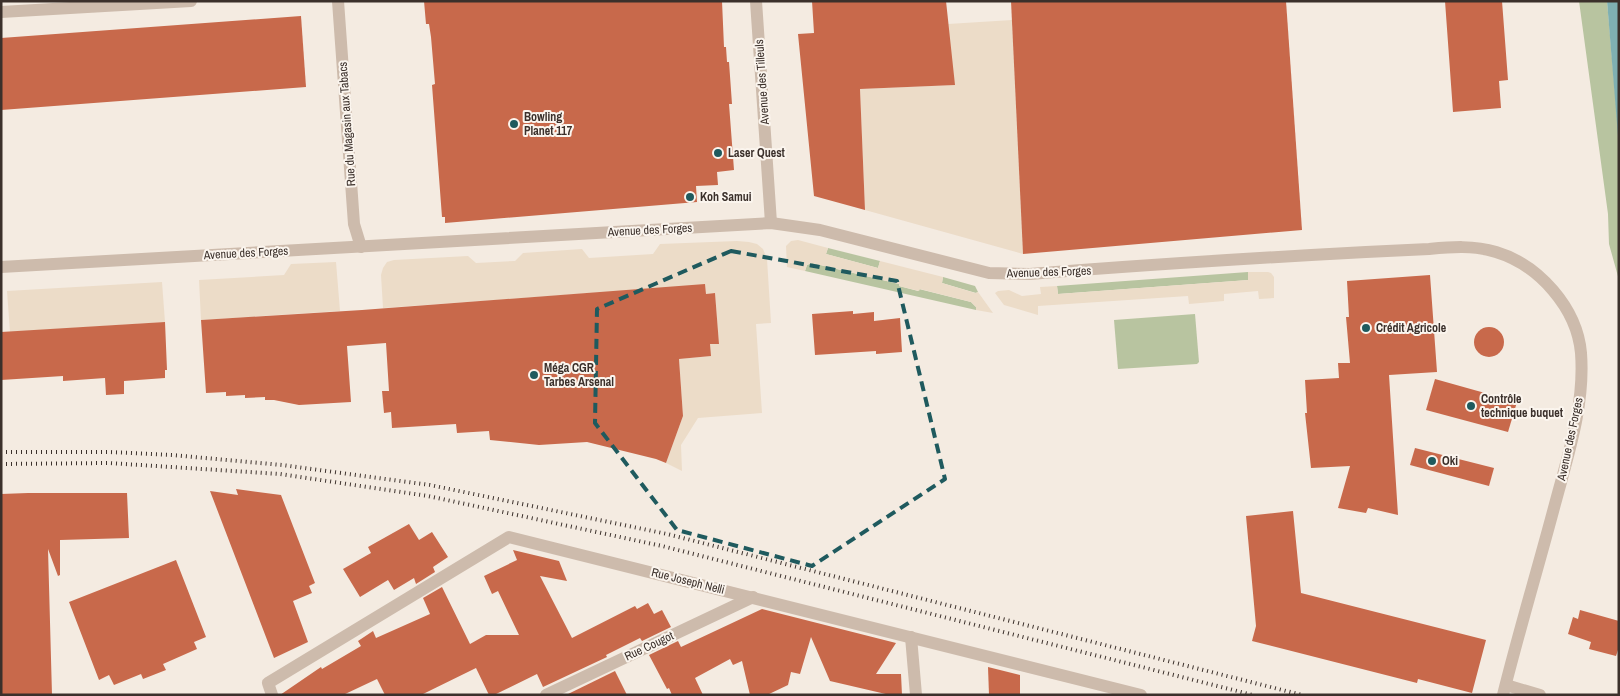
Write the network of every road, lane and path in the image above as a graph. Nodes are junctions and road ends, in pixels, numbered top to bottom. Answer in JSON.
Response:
{"nodes":[{"id":1,"x":191,"y":1,"type":"edge"},
{"id":2,"x":338,"y":1,"type":"edge"},
{"id":3,"x":756,"y":1,"type":"edge"},
{"id":4,"x":1,"y":12,"type":"edge"},
{"id":5,"x":771,"y":223,"type":"junction"},
{"id":6,"x":361,"y":246,"type":"junction"},
{"id":7,"x":1,"y":267,"type":"edge"},
{"id":8,"x":752,"y":597,"type":"junction"},
{"id":9,"x":911,"y":637,"type":"junction"},
{"id":10,"x":270,"y":689,"type":"edge"},
{"id":11,"x":1504,"y":690,"type":"edge"},
{"id":12,"x":546,"y":695,"type":"edge"},
{"id":13,"x":916,"y":695,"type":"edge"},
{"id":14,"x":1141,"y":695,"type":"edge"},
{"id":15,"x":1540,"y":695,"type":"edge"}],
"edges":[{"from":1,"to":4,"type":"street"},
{"from":2,"to":6,"type":"street","name":"Rue du Magasin aux Tabacs"},
{"from":3,"to":5,"type":"street","name":"Avenue des Tilleuls"},
{"from":5,"to":6,"type":"street","name":"Avenue des Forges"},
{"from":5,"to":11,"type":"street","name":"Avenue des Forges"},
{"from":6,"to":7,"type":"street","name":"Avenue des Forges"},
{"from":8,"to":9,"type":"street","name":"Rue Joseph Nelli"},
{"from":8,"to":10,"type":"street","name":"Rue Joseph Nelli"},
{"from":8,"to":12,"type":"street","name":"Rue Cougot"},
{"from":9,"to":13,"type":"street"},
{"from":9,"to":14,"type":"street","name":"Rue Joseph Nelli"},
{"from":11,"to":15,"type":"street","name":"Avenue des Forges"}]}
